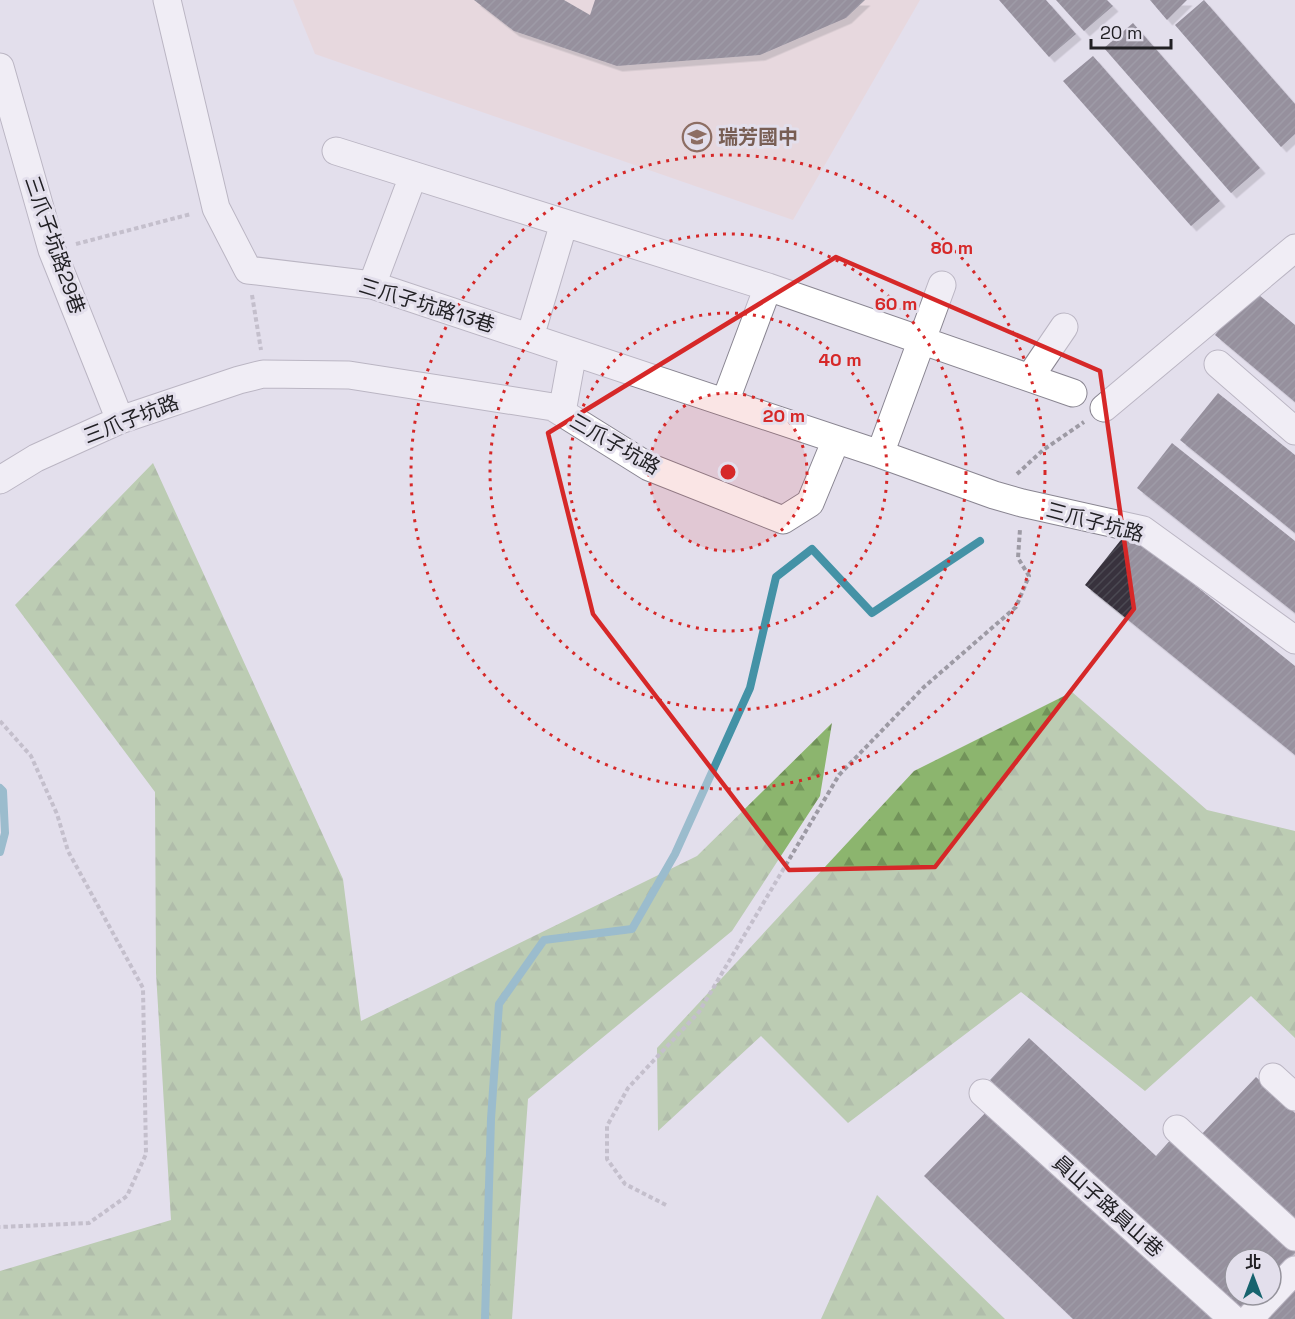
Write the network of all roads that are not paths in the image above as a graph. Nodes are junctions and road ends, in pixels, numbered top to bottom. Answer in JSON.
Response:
{"nodes":[{"id":1,"x":167,"y":0,"type":"edge"},
{"id":2,"x":0,"y":68,"type":"edge"},
{"id":3,"x":336,"y":151,"type":"dead end"},
{"id":4,"x":414,"y":176,"type":"junction"},
{"id":5,"x":564,"y":223,"type":"junction"},
{"id":6,"x":1295,"y":248,"type":"edge"},
{"id":7,"x":372,"y":285,"type":"junction"},
{"id":8,"x":942,"y":285,"type":"dead end"},
{"id":9,"x":768,"y":287,"type":"junction"},
{"id":10,"x":1064,"y":327,"type":"dead end"},
{"id":11,"x":530,"y":337,"type":"junction"},
{"id":12,"x":922,"y":340,"type":"junction"},
{"id":13,"x":573,"y":352,"type":"junction"},
{"id":14,"x":1218,"y":364,"type":"dead end"},
{"id":15,"x":1030,"y":377,"type":"junction"},
{"id":16,"x":1073,"y":393,"type":"dead end"},
{"id":17,"x":725,"y":402,"type":"junction"},
{"id":18,"x":1104,"y":408,"type":"road end"},
{"id":19,"x":561,"y":412,"type":"junction"},
{"id":20,"x":120,"y":420,"type":"junction"},
{"id":21,"x":1295,"y":431,"type":"edge"},
{"id":22,"x":836,"y":440,"type":"junction"},
{"id":23,"x":880,"y":454,"type":"junction"},
{"id":24,"x":0,"y":480,"type":"edge"},
{"id":25,"x":1295,"y":640,"type":"edge"},
{"id":26,"x":1273,"y":1077,"type":"dead end"},
{"id":27,"x":983,"y":1093,"type":"dead end"},
{"id":28,"x":1295,"y":1097,"type":"edge"},
{"id":29,"x":1177,"y":1129,"type":"dead end"},
{"id":30,"x":1295,"y":1237,"type":"edge"},
{"id":31,"x":1295,"y":1270,"type":"edge"},
{"id":32,"x":1233,"y":1319,"type":"edge"},
{"id":33,"x":1250,"y":1319,"type":"edge"}],
"edges":[{"from":1,"to":7,"type":"street","name":"三爪子坑路13巷"},
{"from":2,"to":20,"type":"street","name":"三爪子坑路29巷"},
{"from":3,"to":4,"type":"street"},
{"from":4,"to":5,"type":"street"},
{"from":4,"to":7,"type":"street"},
{"from":5,"to":9,"type":"street"},
{"from":5,"to":11,"type":"street"},
{"from":6,"to":18,"type":"street"},
{"from":7,"to":11,"type":"street","name":"三爪子坑路13巷"},
{"from":8,"to":12,"type":"street"},
{"from":9,"to":12,"type":"street"},
{"from":9,"to":17,"type":"street"},
{"from":10,"to":15,"type":"street"},
{"from":11,"to":13,"type":"street","name":"三爪子坑路13巷"},
{"from":12,"to":15,"type":"street"},
{"from":12,"to":23,"type":"street"},
{"from":13,"to":17,"type":"street","name":"三爪子坑路13巷"},
{"from":13,"to":19,"type":"street"},
{"from":14,"to":21,"type":"street"},
{"from":15,"to":16,"type":"street"},
{"from":17,"to":22,"type":"street","name":"三爪子坑路13巷"},
{"from":19,"to":20,"type":"street","name":"三爪子坑路"},
{"from":19,"to":22,"type":"street","name":"三爪子坑路"},
{"from":20,"to":24,"type":"street","name":"三爪子坑路"},
{"from":22,"to":23,"type":"street","name":"三爪子坑路"},
{"from":23,"to":25,"type":"street","name":"三爪子坑路"},
{"from":26,"to":28,"type":"street"},
{"from":27,"to":32,"type":"street","name":"員山子路員山巷"},
{"from":29,"to":30,"type":"street"},
{"from":31,"to":33,"type":"street"}]}
